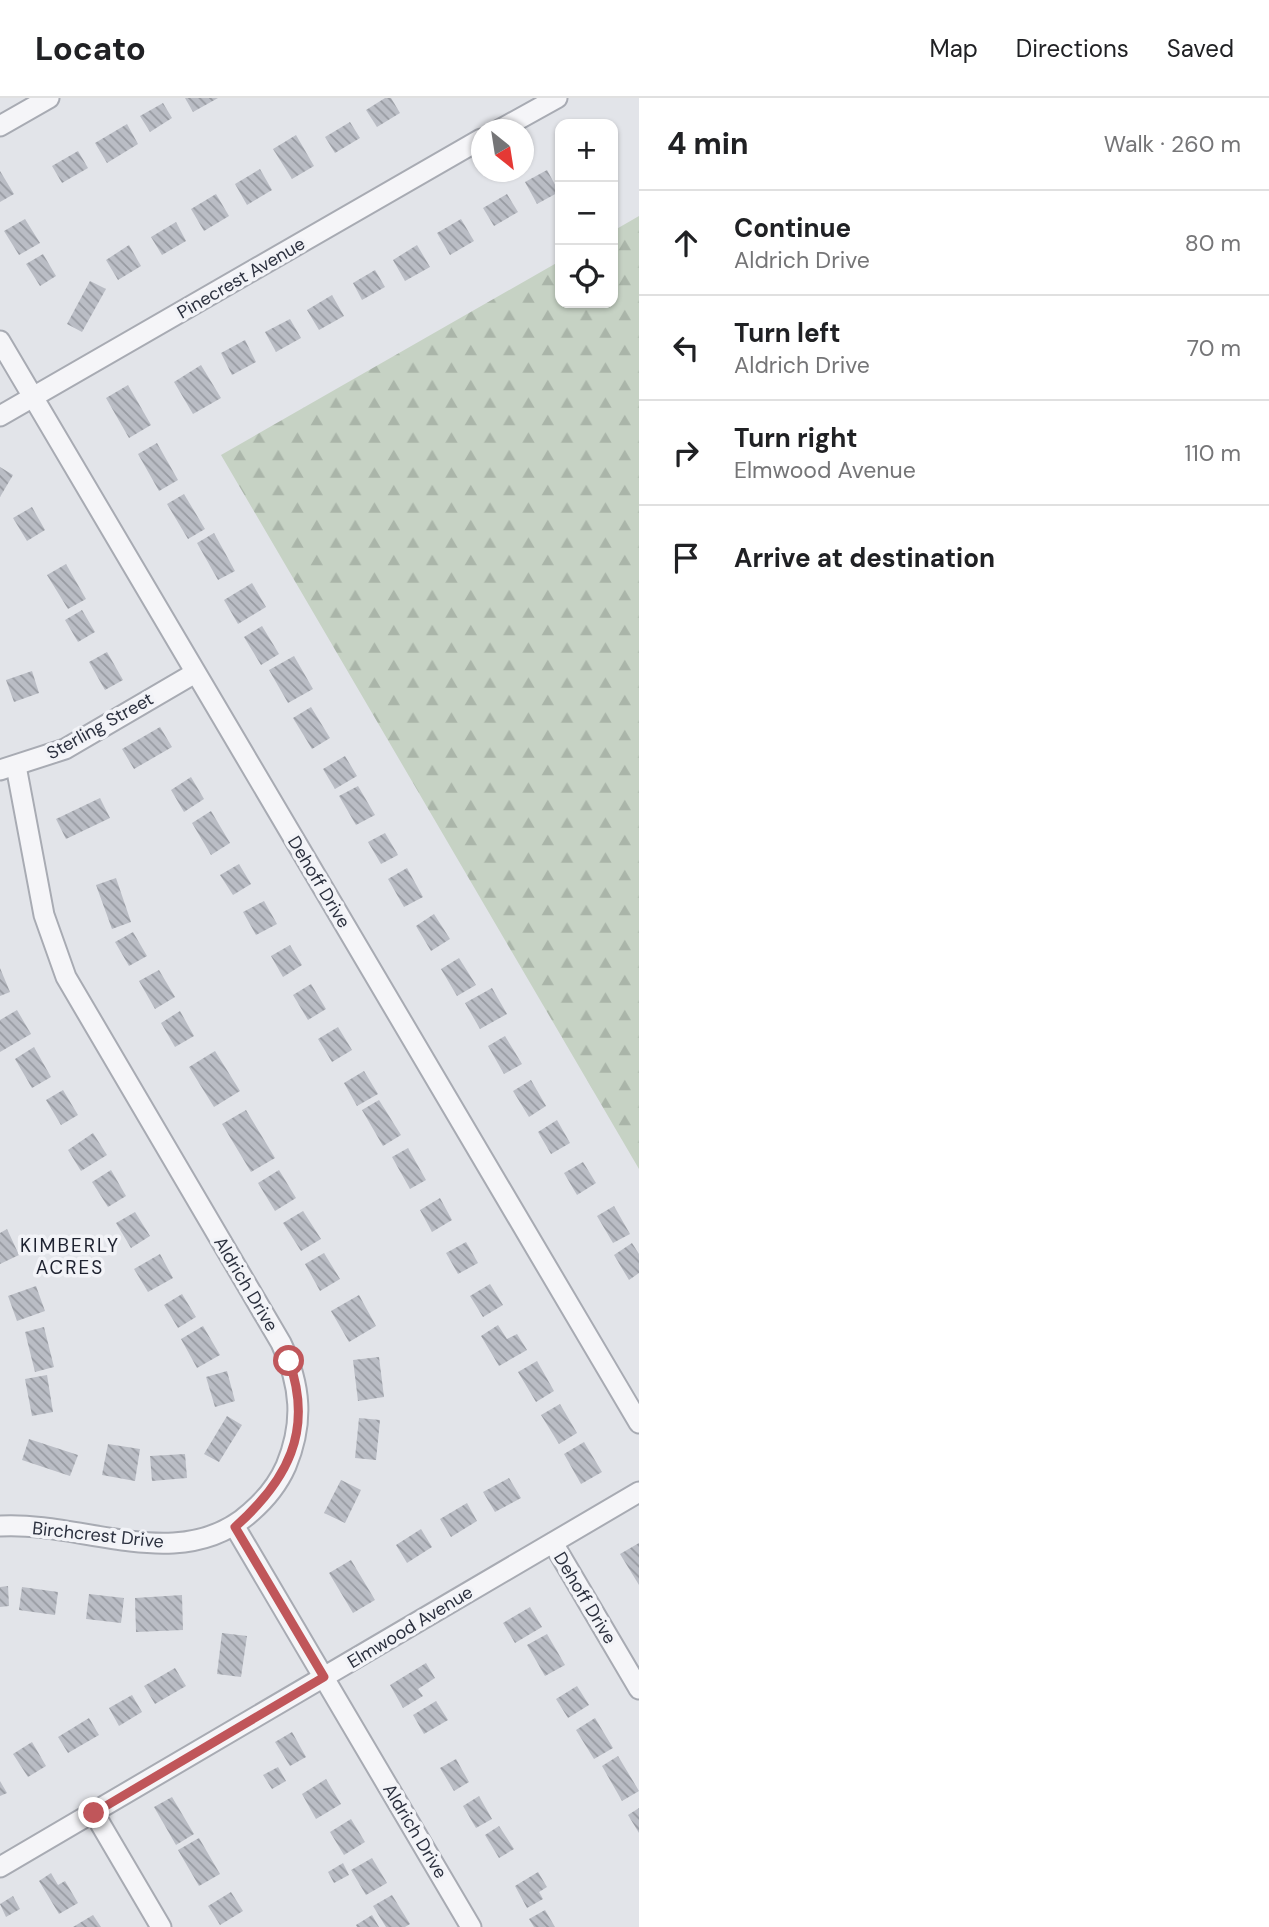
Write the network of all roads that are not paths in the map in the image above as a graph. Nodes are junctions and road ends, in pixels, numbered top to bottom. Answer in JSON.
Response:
{"nodes":[{"id":1,"x":49,"y":98,"type":"edge"},
{"id":2,"x":557,"y":98,"type":"edge"},
{"id":3,"x":519,"y":119,"type":"edge"},
{"id":4,"x":0,"y":126,"type":"edge"},
{"id":5,"x":471,"y":145,"type":"edge"},
{"id":6,"x":0,"y":341,"type":"edge"},
{"id":7,"x":33,"y":397,"type":"junction"},
{"id":8,"x":0,"y":416,"type":"edge"},
{"id":9,"x":195,"y":673,"type":"junction"},
{"id":10,"x":8,"y":768,"type":"edge"},
{"id":11,"x":639,"y":1423,"type":"edge"},
{"id":12,"x":639,"y":1492,"type":"edge"},
{"id":13,"x":0,"y":1527,"type":"edge"},
{"id":14,"x":235,"y":1527,"type":"junction"},
{"id":15,"x":553,"y":1543,"type":"junction"},
{"id":16,"x":324,"y":1677,"type":"junction"},
{"id":17,"x":639,"y":1689,"type":"edge"},
{"id":18,"x":94,"y":1813,"type":"junction"},
{"id":19,"x":0,"y":1867,"type":"edge"},
{"id":20,"x":161,"y":1927,"type":"edge"},
{"id":21,"x":471,"y":1927,"type":"edge"}],
"edges":[{"from":1,"to":4,"type":"street"},
{"from":2,"to":3,"type":"street"},
{"from":5,"to":7,"type":"street","name":"Pinecrest Avenue"},
{"from":6,"to":7,"type":"street","name":"Dehoff Drive"},
{"from":7,"to":8,"type":"street","name":"Pinecrest Avenue"},
{"from":7,"to":9,"type":"street","name":"Dehoff Drive"},
{"from":9,"to":10,"type":"street","name":"Sterling Street"},
{"from":9,"to":11,"type":"street","name":"Dehoff Drive"},
{"from":10,"to":14,"type":"street","name":"Aldrich Drive"},
{"from":12,"to":15,"type":"street","name":"Elmwood Avenue"},
{"from":13,"to":14,"type":"street","name":"Birchcrest Drive"},
{"from":14,"to":16,"type":"street","name":"Aldrich Drive"},
{"from":15,"to":16,"type":"street","name":"Elmwood Avenue"},
{"from":15,"to":17,"type":"street","name":"Dehoff Drive"},
{"from":16,"to":18,"type":"street","name":"Elmwood Avenue"},
{"from":16,"to":21,"type":"street","name":"Aldrich Drive"},
{"from":18,"to":19,"type":"street","name":"Elmwood Avenue"},
{"from":18,"to":20,"type":"street"}]}
